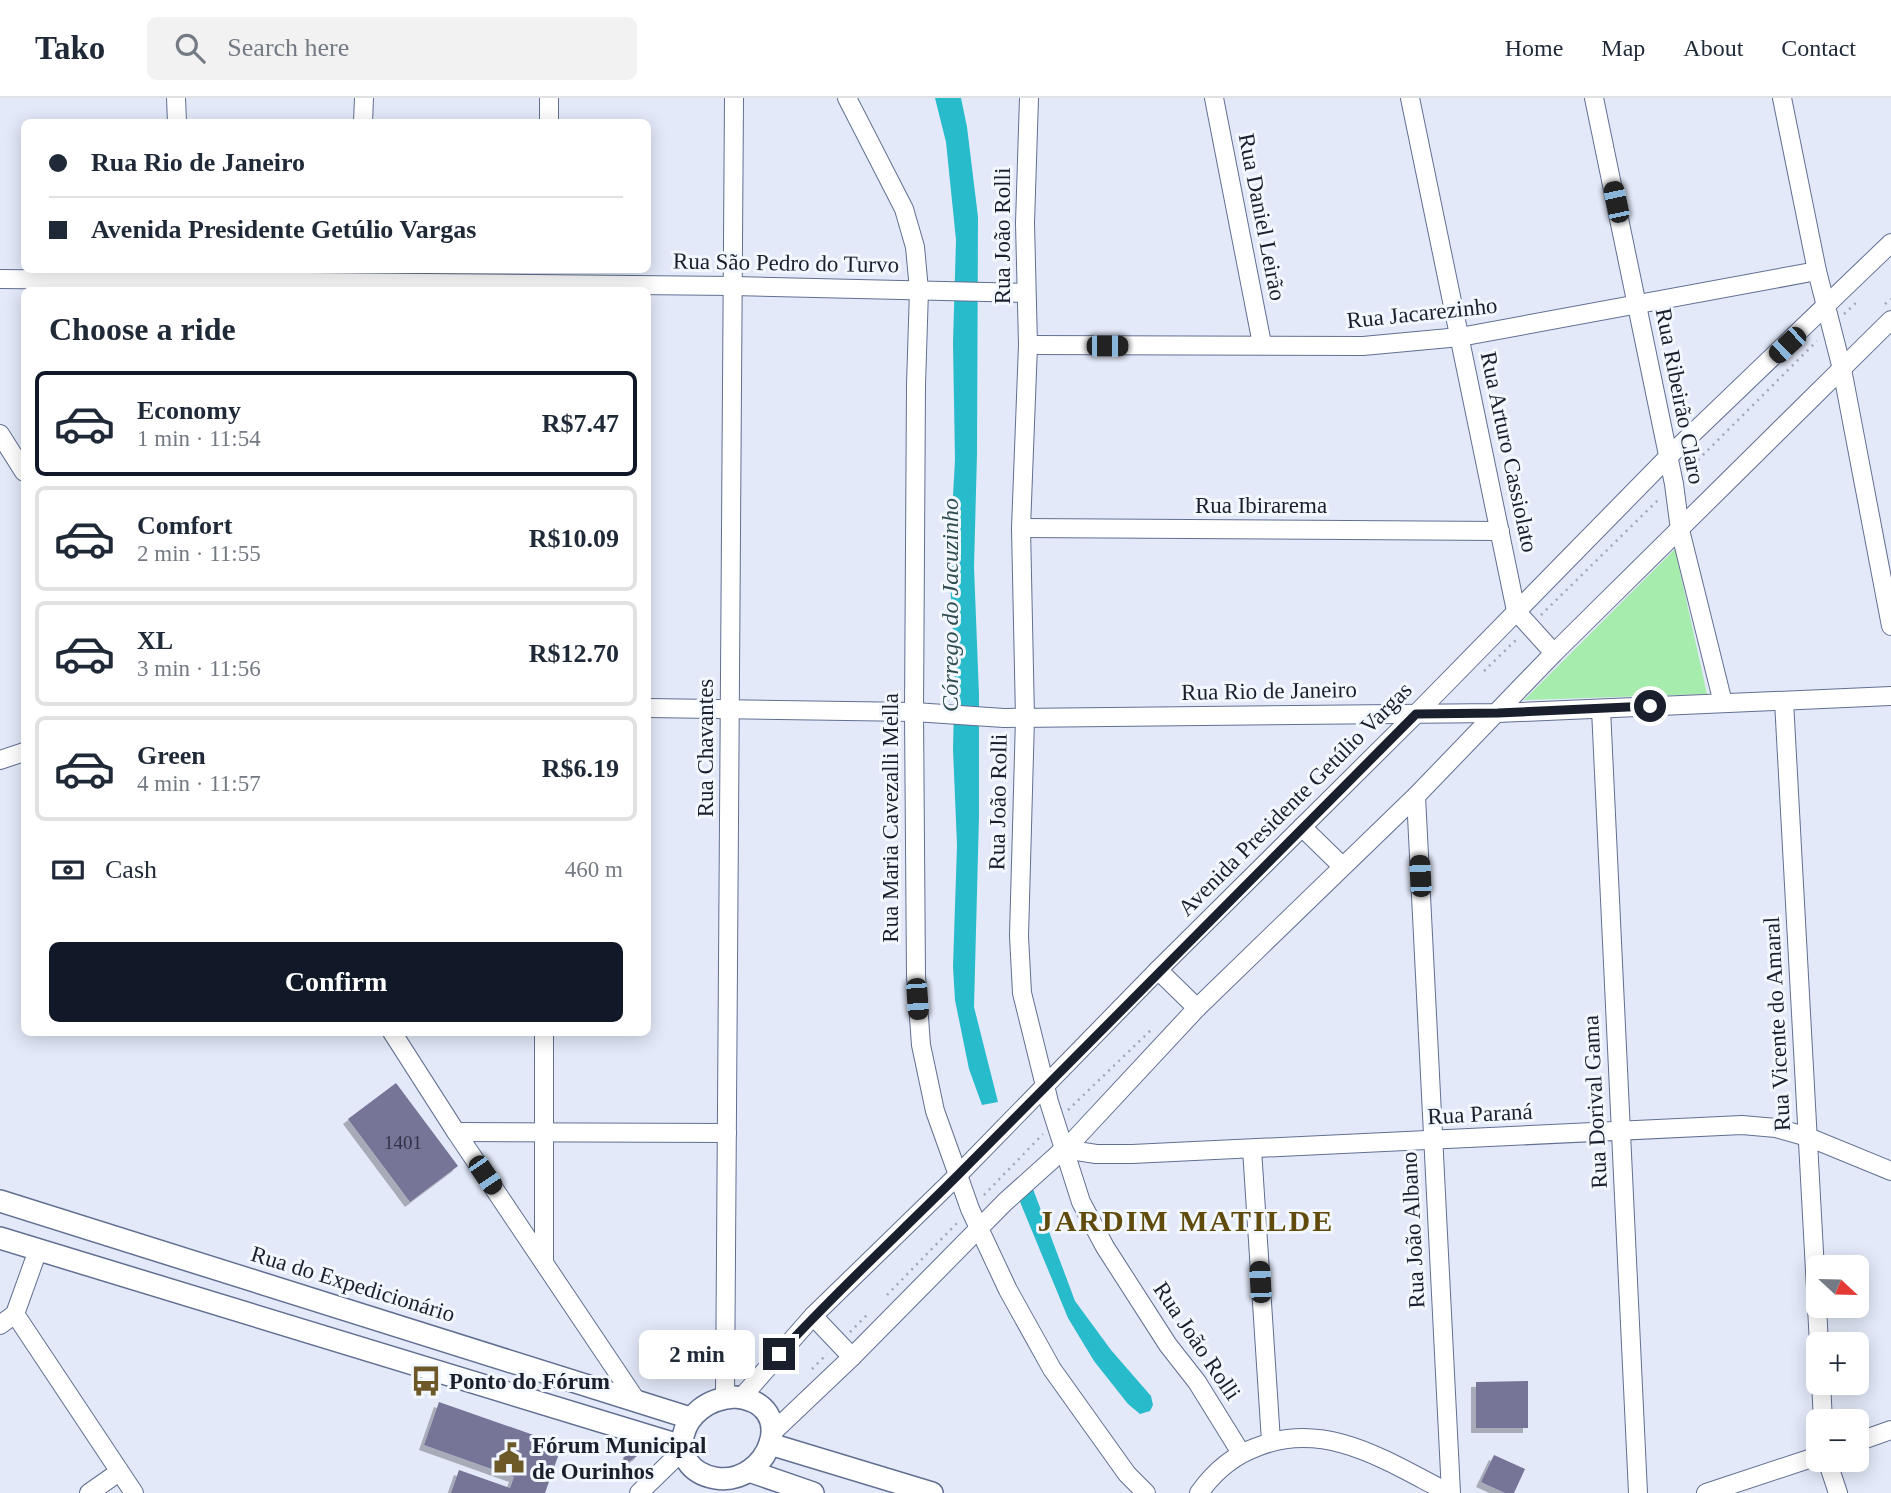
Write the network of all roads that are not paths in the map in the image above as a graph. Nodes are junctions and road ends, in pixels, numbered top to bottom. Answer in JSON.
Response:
{"nodes":[{"id":1,"x":176,"y":98,"type":"edge"},
{"id":2,"x":364,"y":98,"type":"edge"},
{"id":3,"x":549,"y":98,"type":"edge"},
{"id":4,"x":734,"y":98,"type":"edge"},
{"id":5,"x":847,"y":98,"type":"edge"},
{"id":6,"x":1030,"y":98,"type":"edge"},
{"id":7,"x":1214,"y":98,"type":"edge"},
{"id":8,"x":1410,"y":98,"type":"edge"},
{"id":9,"x":1594,"y":98,"type":"edge"},
{"id":10,"x":1782,"y":98,"type":"edge"},
{"id":11,"x":177,"y":119,"type":"edge"},
{"id":12,"x":363,"y":119,"type":"edge"},
{"id":13,"x":549,"y":119,"type":"edge"},
{"id":14,"x":1891,"y":243,"type":"edge"},
{"id":15,"x":1816,"y":271,"type":"junction"},
{"id":16,"x":0,"y":279,"type":"edge"},
{"id":17,"x":178,"y":280,"type":"edge"},
{"id":18,"x":361,"y":281,"type":"edge"},
{"id":19,"x":548,"y":281,"type":"edge"},
{"id":20,"x":733,"y":286,"type":"junction"},
{"id":21,"x":919,"y":290,"type":"junction"},
{"id":22,"x":1026,"y":293,"type":"junction"},
{"id":23,"x":1637,"y":306,"type":"junction"},
{"id":24,"x":1826,"y":308,"type":"junction"},
{"id":25,"x":1891,"y":320,"type":"edge"},
{"id":26,"x":1460,"y":337,"type":"junction"},
{"id":27,"x":1262,"y":344,"type":"junction"},
{"id":28,"x":1028,"y":345,"type":"junction"},
{"id":29,"x":1842,"y":369,"type":"junction"},
{"id":30,"x":0,"y":434,"type":"edge"},
{"id":31,"x":1667,"y":458,"type":"junction"},
{"id":32,"x":21,"y":467,"type":"edge"},
{"id":33,"x":1021,"y":528,"type":"junction"},
{"id":34,"x":1680,"y":530,"type":"junction"},
{"id":35,"x":1500,"y":531,"type":"junction"},
{"id":36,"x":1517,"y":611,"type":"junction"},
{"id":37,"x":1891,"y":626,"type":"edge"},
{"id":38,"x":1554,"y":653,"type":"junction"},
{"id":39,"x":1891,"y":696,"type":"edge"},
{"id":40,"x":1784,"y":701,"type":"junction"},
{"id":41,"x":1723,"y":703,"type":"junction"},
{"id":42,"x":651,"y":708,"type":"edge"},
{"id":43,"x":730,"y":709,"type":"junction"},
{"id":44,"x":1601,"y":709,"type":"junction"},
{"id":45,"x":914,"y":712,"type":"junction"},
{"id":46,"x":1498,"y":713,"type":"junction"},
{"id":47,"x":1416,"y":714,"type":"junction"},
{"id":48,"x":1025,"y":718,"type":"junction"},
{"id":49,"x":21,"y":753,"type":"edge"},
{"id":50,"x":0,"y":760,"type":"edge"},
{"id":51,"x":1416,"y":796,"type":"junction"},
{"id":52,"x":1302,"y":827,"type":"junction"},
{"id":53,"x":1342,"y":866,"type":"junction"},
{"id":54,"x":1158,"y":970,"type":"junction"},
{"id":55,"x":1197,"y":1008,"type":"junction"},
{"id":56,"x":395,"y":1036,"type":"edge"},
{"id":57,"x":544,"y":1036,"type":"edge"},
{"id":58,"x":1046,"y":1085,"type":"junction"},
{"id":59,"x":1621,"y":1131,"type":"junction"},
{"id":60,"x":456,"y":1132,"type":"junction"},
{"id":61,"x":544,"y":1133,"type":"junction"},
{"id":62,"x":727,"y":1133,"type":"junction"},
{"id":63,"x":1808,"y":1137,"type":"junction"},
{"id":64,"x":1433,"y":1141,"type":"junction"},
{"id":65,"x":1065,"y":1149,"type":"junction"},
{"id":66,"x":1252,"y":1149,"type":"junction"},
{"id":67,"x":1891,"y":1171,"type":"edge"},
{"id":68,"x":958,"y":1175,"type":"junction"},
{"id":69,"x":0,"y":1201,"type":"edge"},
{"id":70,"x":979,"y":1228,"type":"junction"},
{"id":71,"x":0,"y":1238,"type":"edge"},
{"id":72,"x":38,"y":1250,"type":"junction"},
{"id":73,"x":544,"y":1262,"type":"junction"},
{"id":74,"x":292,"y":1293,"type":"junction"},
{"id":75,"x":813,"y":1316,"type":"junction"},
{"id":76,"x":7,"y":1320,"type":"edge"},
{"id":77,"x":282,"y":1324,"type":"junction"},
{"id":78,"x":1818,"y":1332,"type":"edge"},
{"id":79,"x":852,"y":1357,"type":"junction"},
{"id":80,"x":733,"y":1397,"type":"junction"},
{"id":81,"x":636,"y":1400,"type":"junction"},
{"id":82,"x":690,"y":1418,"type":"junction"},
{"id":83,"x":1891,"y":1430,"type":"edge"},
{"id":84,"x":772,"y":1438,"type":"junction"},
{"id":85,"x":1869,"y":1438,"type":"edge"},
{"id":86,"x":1271,"y":1441,"type":"junction"},
{"id":87,"x":683,"y":1448,"type":"junction"},
{"id":88,"x":1241,"y":1453,"type":"junction"},
{"id":89,"x":1806,"y":1460,"type":"edge"},
{"id":90,"x":119,"y":1472,"type":"junction"},
{"id":91,"x":1831,"y":1472,"type":"edge"},
{"id":92,"x":742,"y":1474,"type":"junction"},
{"id":93,"x":89,"y":1493,"type":"edge"},
{"id":94,"x":134,"y":1493,"type":"edge"},
{"id":95,"x":639,"y":1493,"type":"edge"},
{"id":96,"x":717,"y":1493,"type":"edge"},
{"id":97,"x":813,"y":1493,"type":"edge"},
{"id":98,"x":932,"y":1493,"type":"edge"},
{"id":99,"x":1146,"y":1493,"type":"edge"},
{"id":100,"x":1199,"y":1493,"type":"edge"},
{"id":101,"x":1450,"y":1493,"type":"edge"},
{"id":102,"x":1638,"y":1493,"type":"edge"},
{"id":103,"x":1706,"y":1493,"type":"edge"},
{"id":104,"x":1838,"y":1493,"type":"edge"}],
"edges":[{"from":1,"to":11,"type":"street"},
{"from":2,"to":12,"type":"street"},
{"from":3,"to":13,"type":"street"},
{"from":4,"to":20,"type":"street","name":"Rua Chavantes"},
{"from":5,"to":21,"type":"street","name":"Rua Maria Cavezalli Mella"},
{"from":6,"to":22,"type":"street","name":"Rua João Rolli"},
{"from":7,"to":27,"type":"street","name":"Rua Daniel Leirão"},
{"from":8,"to":26,"type":"street","name":"Rua Arturo Cassiolato"},
{"from":9,"to":23,"type":"street","name":"Rua Ribeirão Claro"},
{"from":10,"to":15,"type":"street"},
{"from":14,"to":24,"type":"street","name":"Avenida Presidente Getúlio Vargas"},
{"from":15,"to":23,"type":"street","name":"Rua Jacarezinho"},
{"from":15,"to":24,"type":"street"},
{"from":16,"to":17,"type":"street","name":"Rua São Pedro do Turvo"},
{"from":17,"to":18,"type":"street","name":"Rua São Pedro do Turvo"},
{"from":18,"to":19,"type":"street","name":"Rua São Pedro do Turvo"},
{"from":19,"to":20,"type":"street","name":"Rua São Pedro do Turvo"},
{"from":20,"to":21,"type":"street","name":"Rua São Pedro do Turvo"},
{"from":20,"to":43,"type":"street","name":"Rua Chavantes"},
{"from":21,"to":22,"type":"street","name":"Rua São Pedro do Turvo"},
{"from":21,"to":45,"type":"street","name":"Rua Maria Cavezalli Mella"},
{"from":22,"to":28,"type":"street","name":"Rua João Rolli"},
{"from":23,"to":26,"type":"street","name":"Rua Jacarezinho"},
{"from":23,"to":31,"type":"street","name":"Rua Ribeirão Claro"},
{"from":24,"to":29,"type":"street"},
{"from":24,"to":31,"type":"street","name":"Avenida Presidente Getúlio Vargas"},
{"from":25,"to":29,"type":"street"},
{"from":26,"to":27,"type":"street","name":"Rua Jacarezinho"},
{"from":26,"to":35,"type":"street","name":"Rua Arturo Cassiolato"},
{"from":27,"to":28,"type":"street","name":"Rua Jacarezinho"},
{"from":28,"to":33,"type":"street","name":"Rua João Rolli"},
{"from":29,"to":34,"type":"street"},
{"from":29,"to":37,"type":"street"},
{"from":30,"to":32,"type":"street"},
{"from":31,"to":34,"type":"street","name":"Rua Ribeirão Claro"},
{"from":31,"to":36,"type":"street","name":"Avenida Presidente Getúlio Vargas"},
{"from":33,"to":35,"type":"street","name":"Rua Ibirarema"},
{"from":33,"to":48,"type":"street","name":"Rua João Rolli"},
{"from":34,"to":38,"type":"street"},
{"from":34,"to":41,"type":"street","name":"Rua Ribeirão Claro"},
{"from":35,"to":36,"type":"street","name":"Rua Arturo Cassiolato"},
{"from":36,"to":38,"type":"street"},
{"from":36,"to":47,"type":"street","name":"Avenida Presidente Getúlio Vargas"},
{"from":38,"to":46,"type":"street"},
{"from":39,"to":40,"type":"street","name":"Rua Rio de Janeiro"},
{"from":40,"to":41,"type":"street","name":"Rua Rio de Janeiro"},
{"from":40,"to":63,"type":"street","name":"Rua Vicente do Amaral"},
{"from":41,"to":44,"type":"street","name":"Rua Rio de Janeiro"},
{"from":42,"to":43,"type":"street","name":"Rua Rio de Janeiro"},
{"from":43,"to":45,"type":"street","name":"Rua Rio de Janeiro"},
{"from":43,"to":62,"type":"street","name":"Rua Chavantes"},
{"from":44,"to":46,"type":"street","name":"Rua Rio de Janeiro"},
{"from":44,"to":59,"type":"street","name":"Rua Dorival Gama"},
{"from":45,"to":48,"type":"street","name":"Rua Rio de Janeiro"},
{"from":45,"to":68,"type":"street","name":"Rua Maria Cavezalli Mella"},
{"from":46,"to":47,"type":"street","name":"Rua Rio de Janeiro"},
{"from":46,"to":51,"type":"street"},
{"from":47,"to":48,"type":"street","name":"Rua Rio de Janeiro"},
{"from":47,"to":52,"type":"street","name":"Avenida Presidente Getúlio Vargas"},
{"from":48,"to":58,"type":"street","name":"Rua João Rolli"},
{"from":49,"to":50,"type":"street"},
{"from":51,"to":53,"type":"street"},
{"from":51,"to":64,"type":"street","name":"Rua João Albano"},
{"from":52,"to":53,"type":"street"},
{"from":52,"to":54,"type":"street","name":"Avenida Presidente Getúlio Vargas"},
{"from":53,"to":55,"type":"street"},
{"from":54,"to":55,"type":"street"},
{"from":54,"to":58,"type":"street","name":"Avenida Presidente Getúlio Vargas"},
{"from":55,"to":65,"type":"street"},
{"from":56,"to":60,"type":"street"},
{"from":57,"to":61,"type":"street"},
{"from":58,"to":65,"type":"street","name":"Rua João Rolli"},
{"from":58,"to":68,"type":"street","name":"Avenida Presidente Getúlio Vargas"},
{"from":59,"to":63,"type":"street","name":"Rua Paraná"},
{"from":59,"to":64,"type":"street","name":"Rua Paraná"},
{"from":59,"to":102,"type":"street","name":"Rua Dorival Gama"},
{"from":60,"to":61,"type":"street"},
{"from":60,"to":73,"type":"street"},
{"from":61,"to":62,"type":"street"},
{"from":61,"to":73,"type":"street"},
{"from":62,"to":80,"type":"street","name":"Rua Chavantes"},
{"from":63,"to":67,"type":"street","name":"Rua Paraná"},
{"from":63,"to":78,"type":"street","name":"Rua Vicente do Amaral"},
{"from":64,"to":66,"type":"street","name":"Rua Paraná"},
{"from":64,"to":101,"type":"street","name":"Rua João Albano"},
{"from":65,"to":66,"type":"street","name":"Rua Paraná"},
{"from":65,"to":70,"type":"street"},
{"from":65,"to":88,"type":"street","name":"Rua João Rolli"},
{"from":66,"to":86,"type":"street"},
{"from":68,"to":70,"type":"street","name":"Rua Maria Cavezalli Mella"},
{"from":68,"to":75,"type":"street","name":"Avenida Presidente Getúlio Vargas"},
{"from":69,"to":74,"type":"main road","name":"Rua do Expedicionário"},
{"from":70,"to":79,"type":"street"},
{"from":70,"to":99,"type":"street","name":"Rua Maria Cavezalli Mella"},
{"from":71,"to":72,"type":"main road"},
{"from":72,"to":76,"type":"street"},
{"from":72,"to":77,"type":"main road"},
{"from":73,"to":81,"type":"street"},
{"from":74,"to":77,"type":"main road"},
{"from":74,"to":81,"type":"main road","name":"Rua do Expedicionário"},
{"from":75,"to":79,"type":"street"},
{"from":75,"to":80,"type":"street","name":"Avenida Presidente Getúlio Vargas"},
{"from":76,"to":90,"type":"street"},
{"from":77,"to":87,"type":"main road"},
{"from":79,"to":84,"type":"street"},
{"from":80,"to":82,"type":"main road"},
{"from":80,"to":84,"type":"main road"},
{"from":81,"to":82,"type":"main road","name":"Rua do Expedicionário"},
{"from":82,"to":87,"type":"main road"},
{"from":83,"to":85,"type":"street"},
{"from":84,"to":92,"type":"main road"},
{"from":84,"to":98,"type":"main road"},
{"from":86,"to":88,"type":"street"},
{"from":86,"to":101,"type":"street"},
{"from":87,"to":92,"type":"main road"},
{"from":87,"to":95,"type":"street"},
{"from":88,"to":100,"type":"street"},
{"from":89,"to":103,"type":"street"},
{"from":90,"to":93,"type":"street"},
{"from":90,"to":94,"type":"street"},
{"from":91,"to":104,"type":"street"},
{"from":92,"to":96,"type":"street"},
{"from":92,"to":97,"type":"main road"}]}
